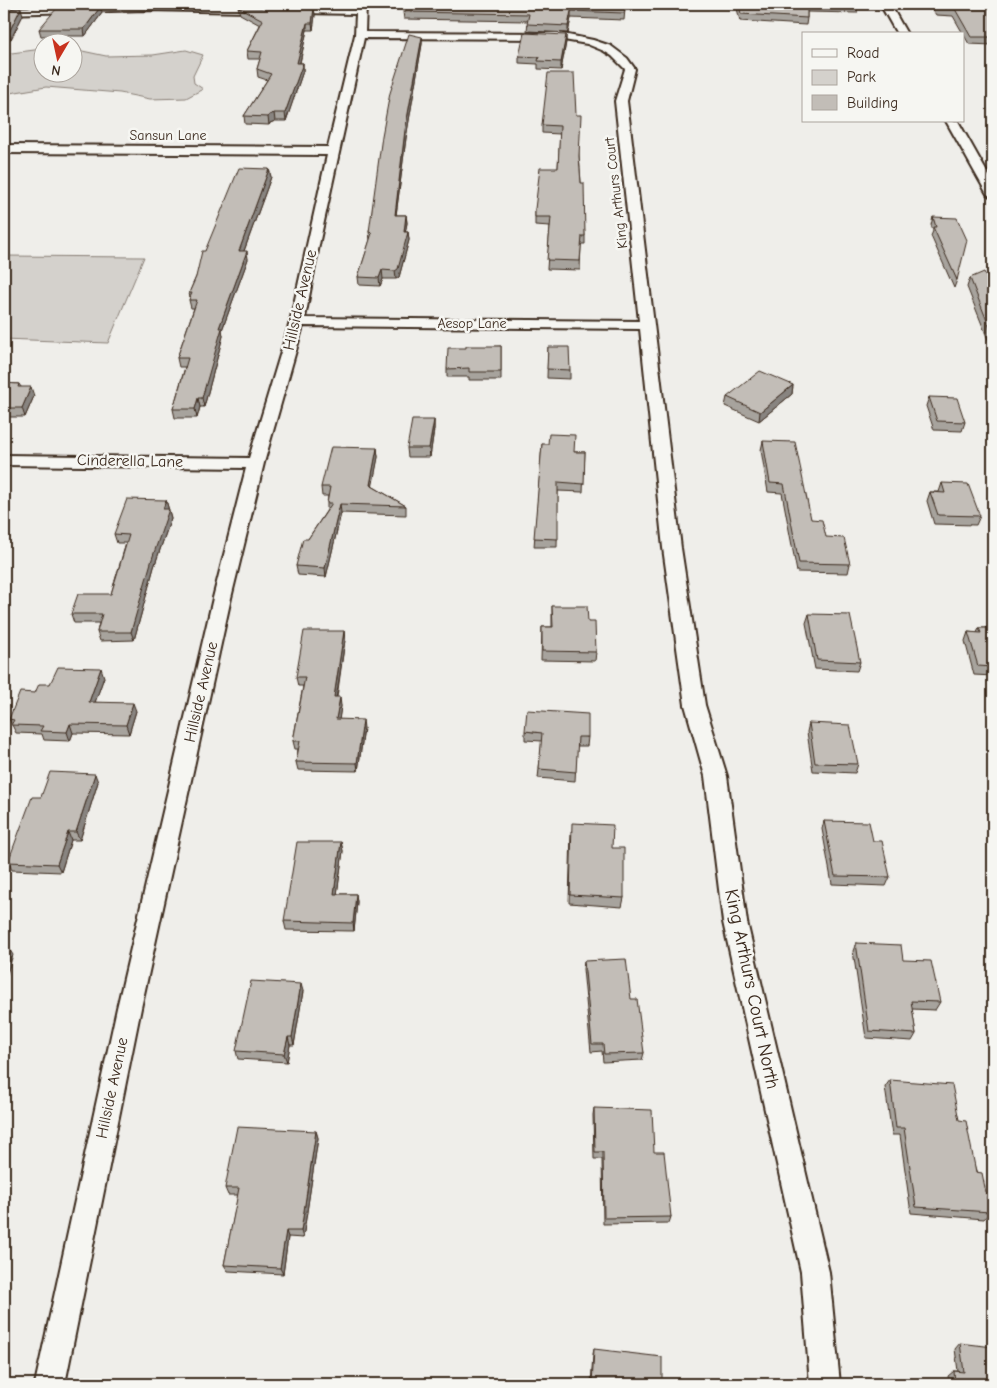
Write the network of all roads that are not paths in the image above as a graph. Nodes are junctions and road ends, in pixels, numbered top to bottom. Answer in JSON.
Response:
{"nodes":[{"id":1,"x":885,"y":4,"type":"edge"},
{"id":2,"x":147,"y":6,"type":"edge"},
{"id":3,"x":362,"y":7,"type":"edge"},
{"id":4,"x":4,"y":11,"type":"edge"},
{"id":5,"x":901,"y":32,"type":"edge"},
{"id":6,"x":360,"y":35,"type":"junction"},
{"id":7,"x":953,"y":122,"type":"edge"},
{"id":8,"x":4,"y":149,"type":"edge"},
{"id":9,"x":333,"y":151,"type":"junction"},
{"id":10,"x":993,"y":194,"type":"edge"},
{"id":11,"x":297,"y":322,"type":"junction"},
{"id":12,"x":647,"y":325,"type":"junction"},
{"id":13,"x":4,"y":460,"type":"edge"},
{"id":14,"x":256,"y":463,"type":"junction"},
{"id":15,"x":680,"y":594,"type":"joint"},
{"id":16,"x":50,"y":1384,"type":"edge"},
{"id":17,"x":825,"y":1384,"type":"edge"}],
"edges":[{"from":1,"to":5,"type":"street"},
{"from":2,"to":3,"type":"street"},
{"from":2,"to":4,"type":"street"},
{"from":3,"to":6,"type":"street","name":"Hillside Avenue"},
{"from":6,"to":9,"type":"street","name":"Hillside Avenue"},
{"from":6,"to":12,"type":"street","name":"King Arthurs Court"},
{"from":7,"to":10,"type":"street"},
{"from":8,"to":9,"type":"street","name":"Sansun Lane"},
{"from":9,"to":11,"type":"street","name":"Hillside Avenue"},
{"from":11,"to":12,"type":"street","name":"Aesop Lane"},
{"from":11,"to":14,"type":"street","name":"Hillside Avenue"},
{"from":12,"to":15,"type":"street","name":"King Arthurs Court"},
{"from":13,"to":14,"type":"street","name":"Cinderella Lane"},
{"from":14,"to":16,"type":"street","name":"Hillside Avenue"},
{"from":15,"to":17,"type":"street","name":"King Arthurs Court North"}]}
